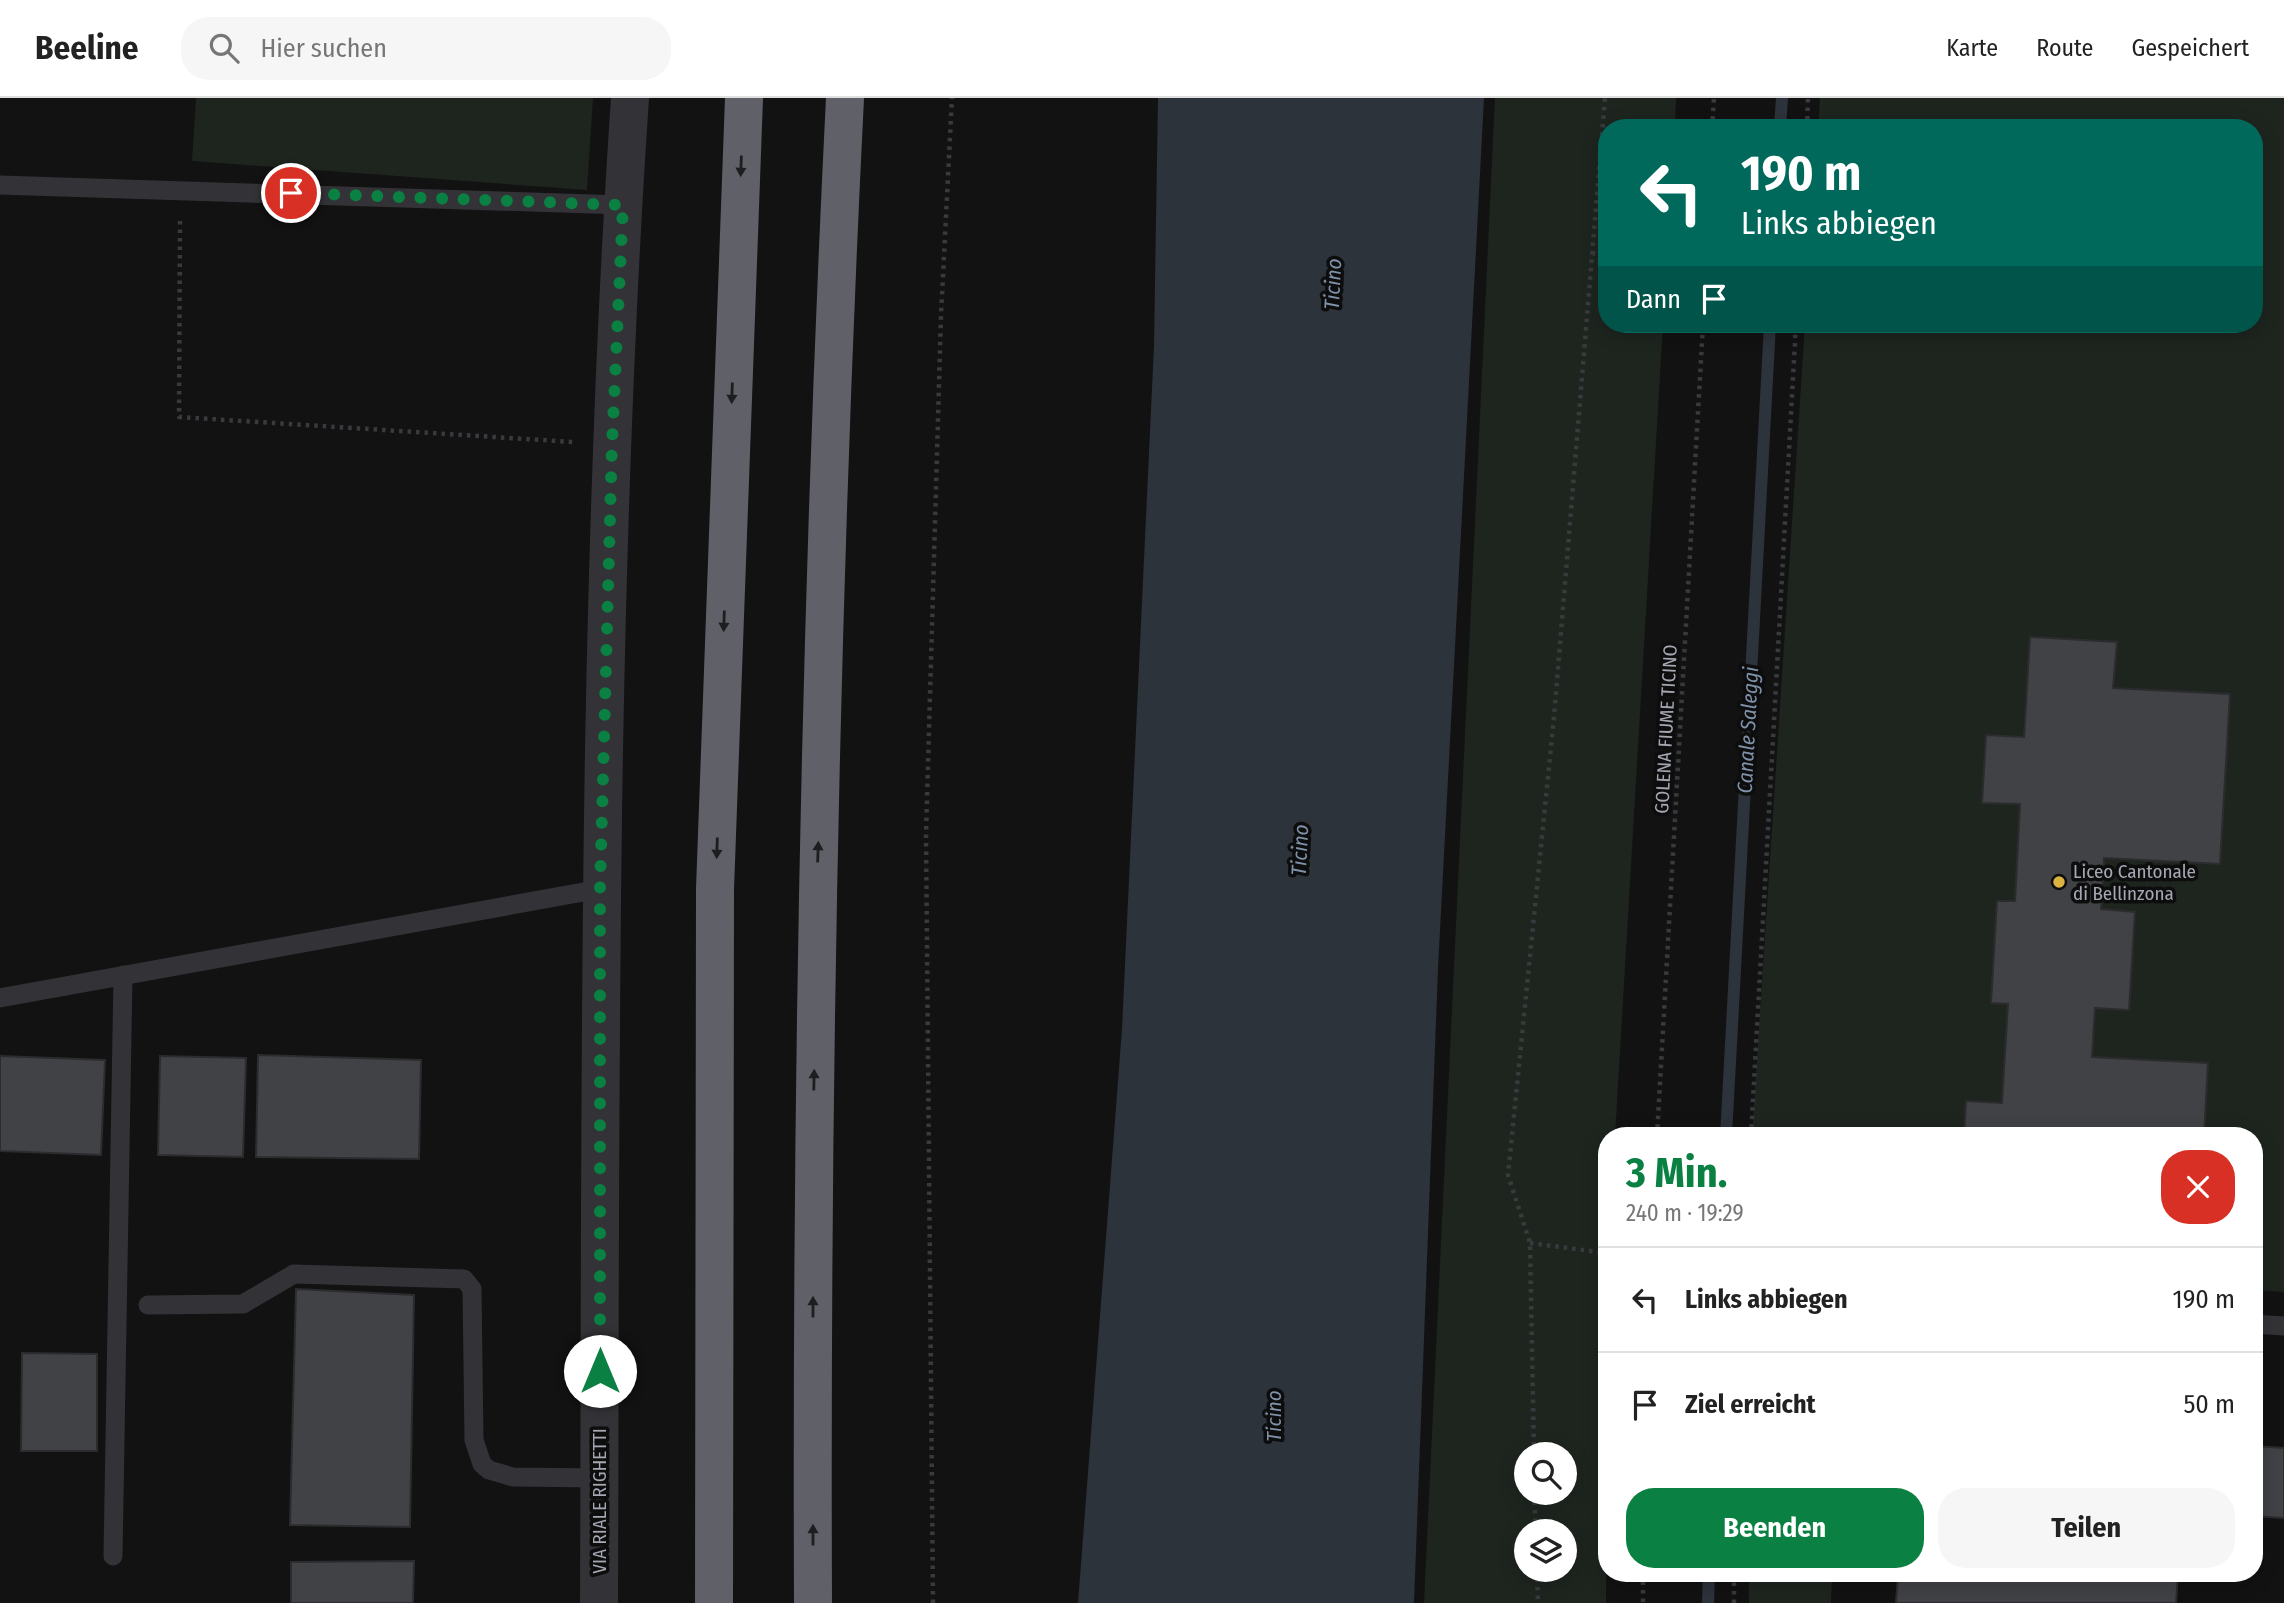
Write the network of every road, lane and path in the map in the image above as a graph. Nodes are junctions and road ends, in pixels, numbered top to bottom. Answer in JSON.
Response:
{"nodes":[{"id":1,"x":630,"y":98,"type":"edge"},
{"id":2,"x":744,"y":98,"type":"edge"},
{"id":3,"x":845,"y":98,"type":"edge"},
{"id":4,"x":952,"y":98,"type":"edge"},
{"id":5,"x":1605,"y":98,"type":"edge"},
{"id":6,"x":1714,"y":98,"type":"edge"},
{"id":7,"x":1808,"y":98,"type":"edge"},
{"id":8,"x":1603,"y":119,"type":"edge"},
{"id":9,"x":1713,"y":119,"type":"edge"},
{"id":10,"x":1807,"y":119,"type":"edge"},
{"id":11,"x":1598,"y":181,"type":"edge"},
{"id":12,"x":0,"y":185,"type":"edge"},
{"id":13,"x":180,"y":189,"type":"junction"},
{"id":14,"x":623,"y":205,"type":"junction"},
{"id":15,"x":1592,"y":253,"type":"junction"},
{"id":16,"x":1598,"y":255,"type":"edge"},
{"id":17,"x":1702,"y":333,"type":"edge"},
{"id":18,"x":1796,"y":333,"type":"edge"},
{"id":19,"x":612,"y":444,"type":"junction"},
{"id":20,"x":600,"y":889,"type":"junction"},
{"id":21,"x":123,"y":975,"type":"junction"},
{"id":22,"x":0,"y":998,"type":"edge"},
{"id":23,"x":1658,"y":1127,"type":"edge"},
{"id":24,"x":1751,"y":1127,"type":"edge"},
{"id":25,"x":1530,"y":1243,"type":"junction"},
{"id":26,"x":1598,"y":1252,"type":"edge"},
{"id":27,"x":148,"y":1305,"type":"dead end"},
{"id":28,"x":2263,"y":1325,"type":"edge"},
{"id":29,"x":2284,"y":1326,"type":"edge"},
{"id":30,"x":1534,"y":1442,"type":"edge"},
{"id":31,"x":599,"y":1478,"type":"junction"},
{"id":32,"x":113,"y":1556,"type":"dead end"},
{"id":33,"x":1537,"y":1582,"type":"edge"},
{"id":34,"x":1643,"y":1582,"type":"edge"},
{"id":35,"x":1734,"y":1582,"type":"edge"},
{"id":36,"x":599,"y":1603,"type":"edge"},
{"id":37,"x":714,"y":1603,"type":"edge"},
{"id":38,"x":813,"y":1603,"type":"edge"},
{"id":39,"x":933,"y":1603,"type":"edge"},
{"id":40,"x":1538,"y":1603,"type":"edge"},
{"id":41,"x":1643,"y":1603,"type":"edge"},
{"id":42,"x":1734,"y":1603,"type":"edge"}],
"edges":[{"from":1,"to":14,"type":"street","name":"VIA RIALE RIGHETTI"},
{"from":2,"to":37,"type":"highway","one_way":true},
{"from":38,"to":3,"type":"highway","one_way":true},
{"from":4,"to":39,"type":"path"},
{"from":5,"to":8,"type":"path"},
{"from":6,"to":9,"type":"path"},
{"from":7,"to":10,"type":"path"},
{"from":11,"to":15,"type":"path"},
{"from":12,"to":13,"type":"lane"},
{"from":13,"to":14,"type":"lane"},
{"from":13,"to":19,"type":"path"},
{"from":14,"to":19,"type":"street","name":"VIA RIALE RIGHETTI"},
{"from":15,"to":16,"type":"path"},
{"from":15,"to":25,"type":"path"},
{"from":17,"to":23,"type":"path","name":"GOLENA FIUME TICINO"},
{"from":18,"to":24,"type":"path"},
{"from":19,"to":20,"type":"street","name":"VIA RIALE RIGHETTI"},
{"from":20,"to":21,"type":"lane"},
{"from":20,"to":31,"type":"street","name":"VIA RIALE RIGHETTI"},
{"from":21,"to":22,"type":"lane"},
{"from":21,"to":32,"type":"lane"},
{"from":25,"to":26,"type":"path"},
{"from":25,"to":30,"type":"path"},
{"from":27,"to":31,"type":"lane"},
{"from":28,"to":29,"type":"lane"},
{"from":31,"to":36,"type":"street","name":"VIA RIALE RIGHETTI"},
{"from":33,"to":40,"type":"path"},
{"from":34,"to":41,"type":"path"},
{"from":35,"to":42,"type":"path"}]}
